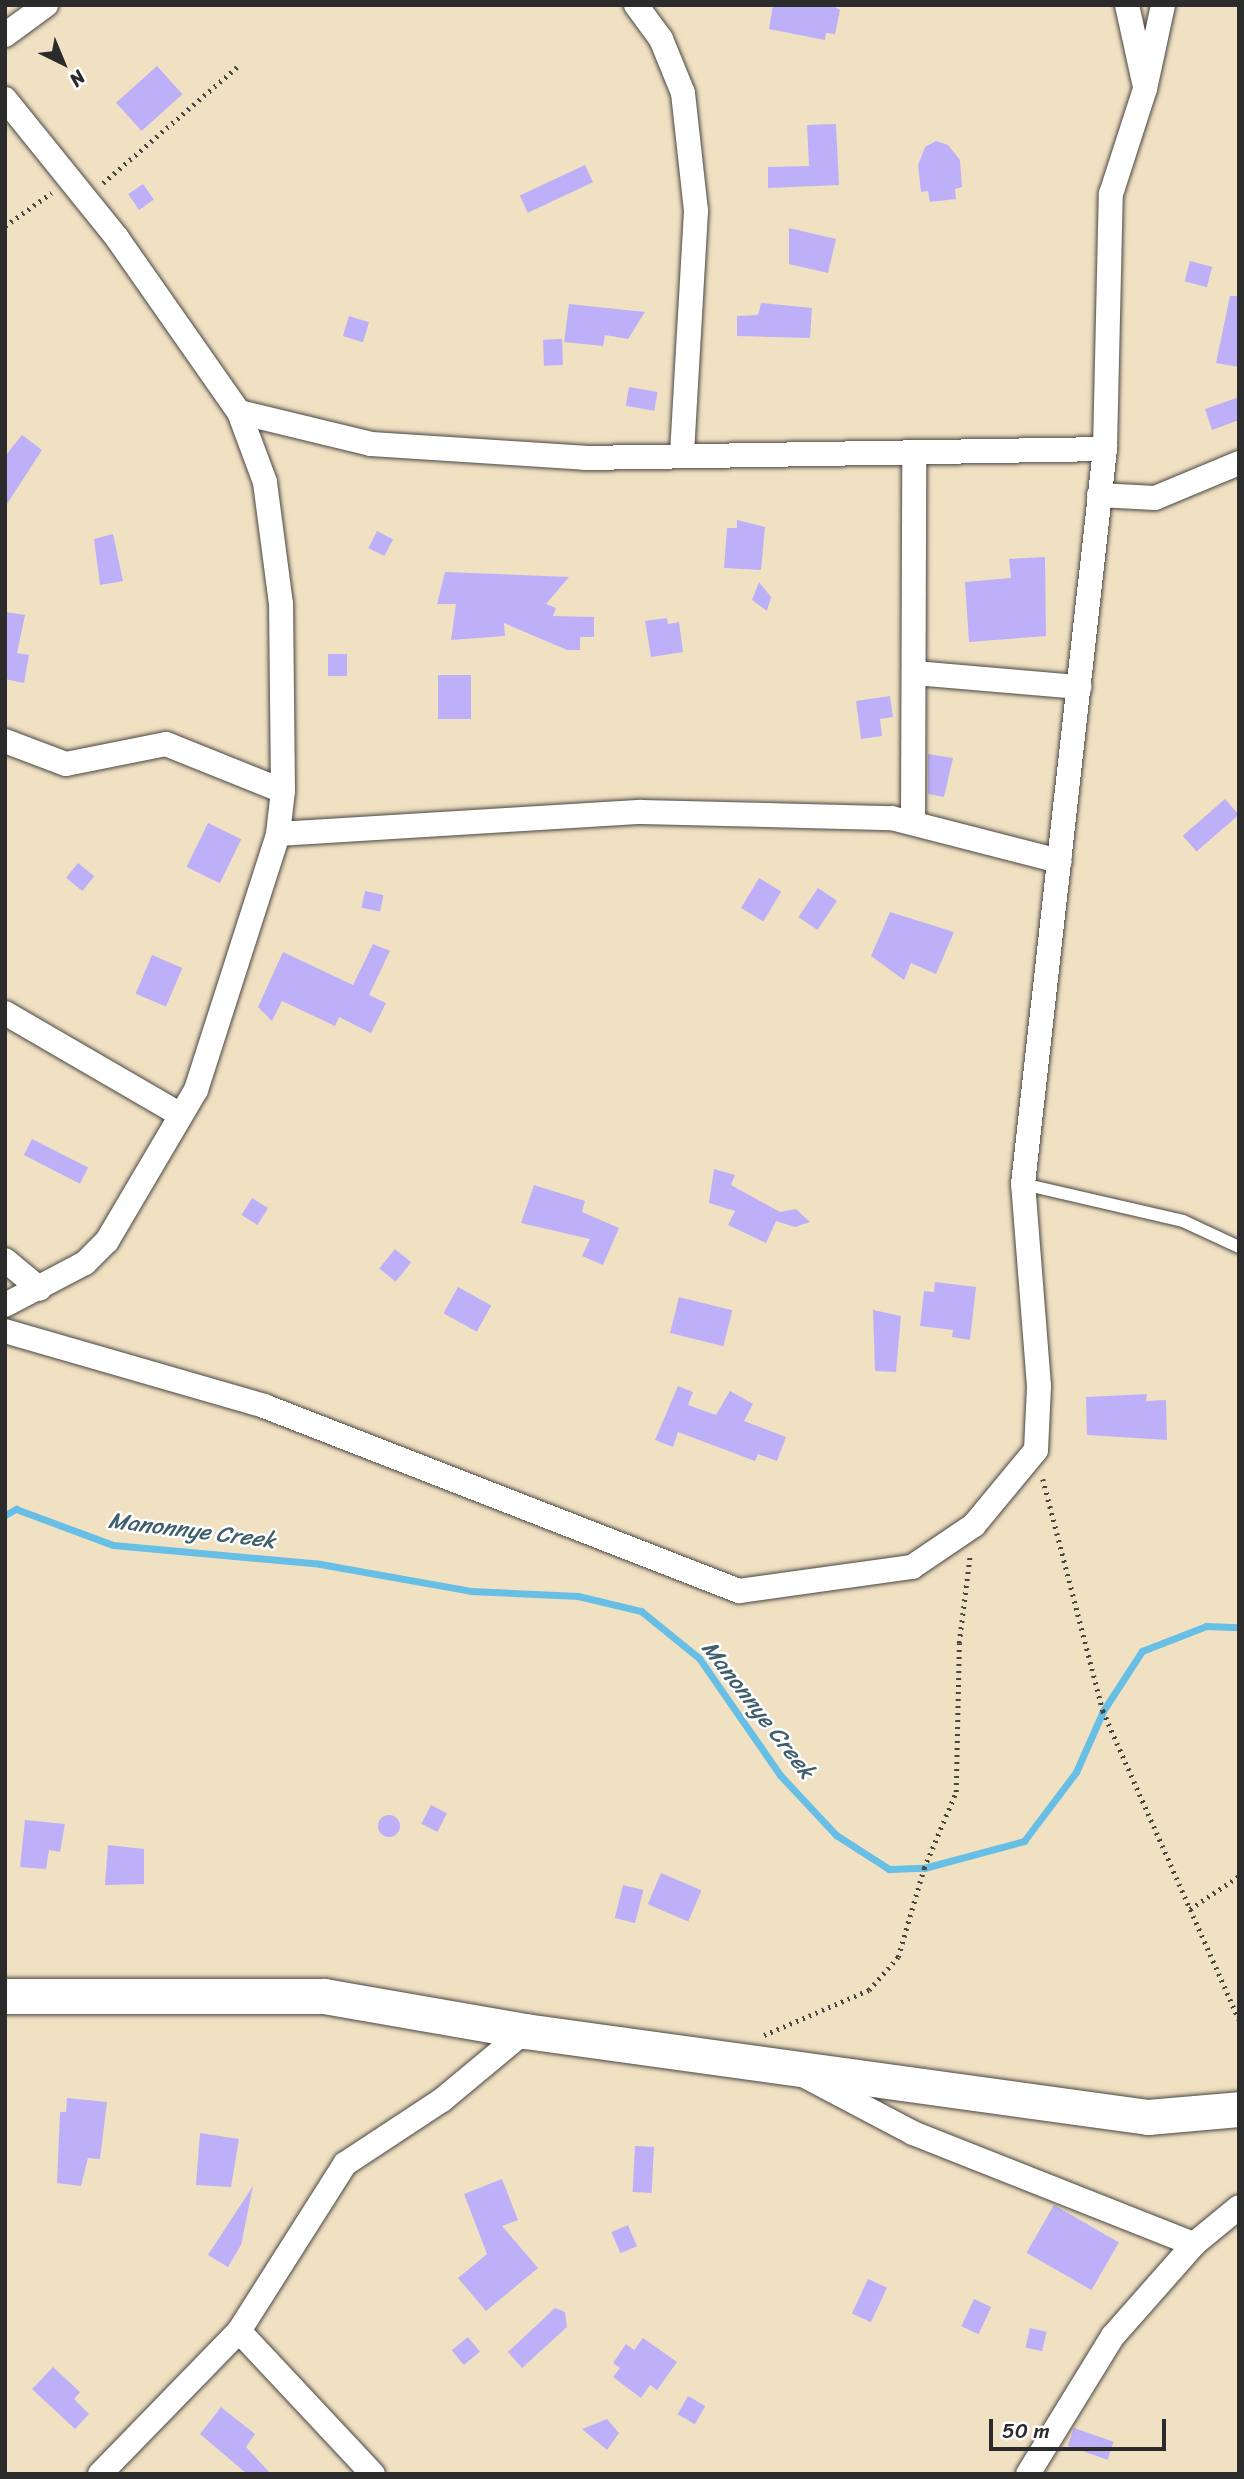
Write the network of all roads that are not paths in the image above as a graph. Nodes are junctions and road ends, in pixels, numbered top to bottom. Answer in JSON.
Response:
{"nodes":[{"id":1,"x":46,"y":5,"type":"edge"},
{"id":2,"x":636,"y":5,"type":"edge"},
{"id":3,"x":1127,"y":5,"type":"edge"},
{"id":4,"x":1163,"y":5,"type":"edge"},
{"id":5,"x":5,"y":35,"type":"edge"},
{"id":6,"x":1146,"y":89,"type":"junction"},
{"id":7,"x":5,"y":99,"type":"edge"},
{"id":8,"x":239,"y":412,"type":"junction"},
{"id":9,"x":1105,"y":450,"type":"junction"},
{"id":10,"x":914,"y":452,"type":"junction"},
{"id":11,"x":682,"y":455,"type":"junction"},
{"id":12,"x":1239,"y":463,"type":"edge"},
{"id":13,"x":1099,"y":495,"type":"junction"},
{"id":14,"x":915,"y":673,"type":"junction"},
{"id":15,"x":1079,"y":687,"type":"junction"},
{"id":16,"x":5,"y":741,"type":"edge"},
{"id":17,"x":284,"y":791,"type":"junction"},
{"id":18,"x":913,"y":821,"type":"junction"},
{"id":19,"x":278,"y":834,"type":"junction"},
{"id":20,"x":1060,"y":861,"type":"junction"},
{"id":21,"x":5,"y":1013,"type":"edge"},
{"id":22,"x":181,"y":1115,"type":"junction"},
{"id":23,"x":1023,"y":1184,"type":"junction"},
{"id":24,"x":1239,"y":1247,"type":"edge"},
{"id":25,"x":5,"y":1260,"type":"edge"},
{"id":26,"x":40,"y":1289,"type":"junction"},
{"id":27,"x":5,"y":1305,"type":"edge"},
{"id":28,"x":5,"y":1331,"type":"edge"},
{"id":29,"x":5,"y":1996,"type":"edge"},
{"id":30,"x":525,"y":2031,"type":"junction"},
{"id":31,"x":787,"y":2065,"type":"junction"},
{"id":32,"x":1239,"y":2109,"type":"edge"},
{"id":33,"x":1239,"y":2207,"type":"edge"},
{"id":34,"x":1194,"y":2244,"type":"junction"},
{"id":35,"x":239,"y":2331,"type":"junction"},
{"id":36,"x":100,"y":2474,"type":"edge"},
{"id":37,"x":373,"y":2474,"type":"edge"},
{"id":38,"x":1028,"y":2474,"type":"edge"}],
"edges":[{"from":1,"to":5,"type":"street"},
{"from":2,"to":11,"type":"street"},
{"from":3,"to":6,"type":"street"},
{"from":4,"to":6,"type":"street"},
{"from":6,"to":9,"type":"street"},
{"from":7,"to":8,"type":"street"},
{"from":8,"to":11,"type":"street"},
{"from":8,"to":17,"type":"street"},
{"from":9,"to":10,"type":"street"},
{"from":9,"to":13,"type":"street"},
{"from":10,"to":11,"type":"street"},
{"from":10,"to":14,"type":"street"},
{"from":12,"to":13,"type":"street"},
{"from":13,"to":15,"type":"street"},
{"from":14,"to":15,"type":"street"},
{"from":14,"to":18,"type":"street"},
{"from":15,"to":20,"type":"street"},
{"from":16,"to":17,"type":"street"},
{"from":17,"to":19,"type":"street"},
{"from":18,"to":19,"type":"street"},
{"from":18,"to":20,"type":"street"},
{"from":19,"to":22,"type":"street"},
{"from":20,"to":23,"type":"street"},
{"from":21,"to":22,"type":"street"},
{"from":22,"to":26,"type":"street"},
{"from":23,"to":24,"type":"lane"},
{"from":23,"to":28,"type":"street"},
{"from":25,"to":26,"type":"street"},
{"from":26,"to":27,"type":"street"},
{"from":29,"to":30,"type":"street"},
{"from":30,"to":31,"type":"street"},
{"from":30,"to":35,"type":"street"},
{"from":31,"to":32,"type":"street"},
{"from":31,"to":34,"type":"street"},
{"from":33,"to":34,"type":"street"},
{"from":34,"to":38,"type":"street"},
{"from":35,"to":36,"type":"street"},
{"from":35,"to":37,"type":"street"}]}
